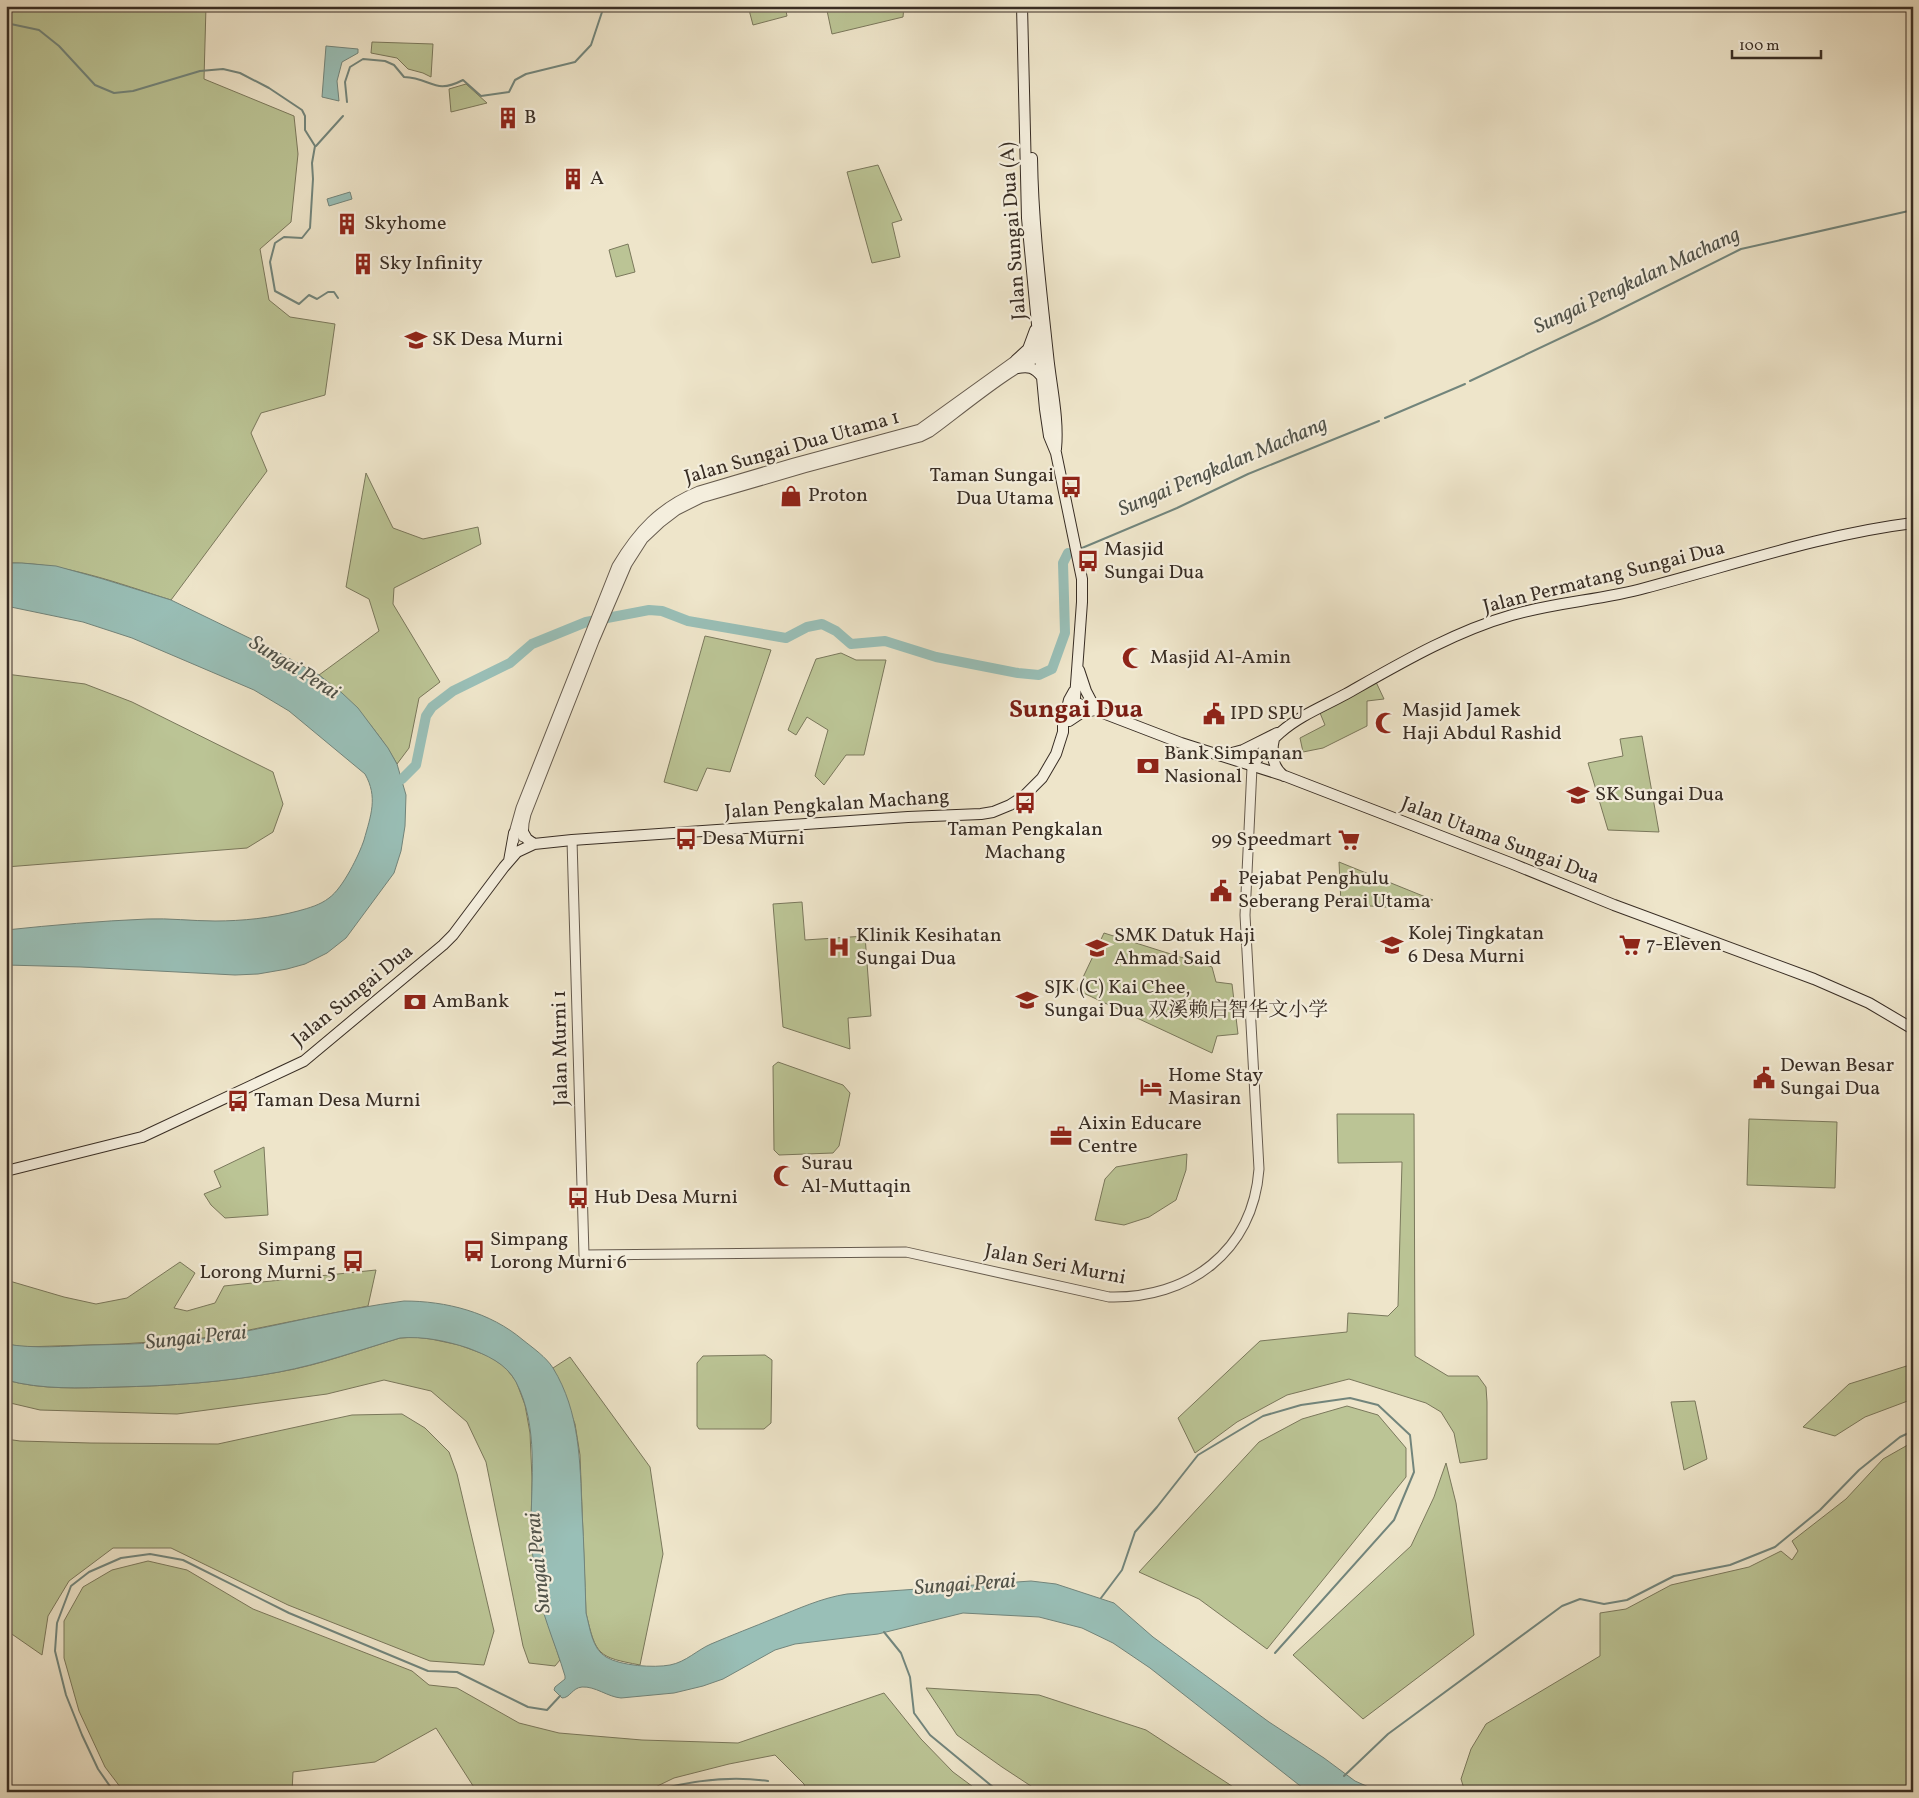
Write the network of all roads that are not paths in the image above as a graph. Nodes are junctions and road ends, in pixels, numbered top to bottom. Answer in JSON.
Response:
{"nodes":[{"id":1,"x":1022,"y":6,"type":"edge"},
{"id":2,"x":1030,"y":6,"type":"edge"},
{"id":3,"x":1037,"y":322,"type":"junction"},
{"id":4,"x":1043,"y":352,"type":"junction"},
{"id":5,"x":1017,"y":364,"type":"junction"},
{"id":6,"x":1042,"y":377,"type":"junction"},
{"id":7,"x":1056,"y":453,"type":"junction"},
{"id":8,"x":1913,"y":523,"type":"edge"},
{"id":9,"x":1078,"y":665,"type":"junction"},
{"id":10,"x":1073,"y":698,"type":"junction"},
{"id":11,"x":1096,"y":710,"type":"junction"},
{"id":12,"x":1069,"y":721,"type":"junction"},
{"id":13,"x":1282,"y":731,"type":"junction"},
{"id":14,"x":1063,"y":732,"type":"junction"},
{"id":15,"x":1274,"y":739,"type":"junction"},
{"id":16,"x":1220,"y":756,"type":"junction"},
{"id":17,"x":1252,"y":767,"type":"junction"},
{"id":18,"x":1285,"y":776,"type":"junction"},
{"id":19,"x":518,"y":832,"type":"junction"},
{"id":20,"x":572,"y":840,"type":"junction"},
{"id":21,"x":526,"y":848,"type":"junction"},
{"id":22,"x":508,"y":861,"type":"junction"},
{"id":23,"x":1913,"y":1029,"type":"edge"},
{"id":24,"x":6,"y":1171,"type":"edge"},
{"id":25,"x":584,"y":1255,"type":"joint"}],
"edges":[{"from":1,"to":3,"type":"main road","name":"Jalan Sungai Dua (A)"},
{"from":2,"to":4,"type":"main road","name":"Jalan Sungai Dua (A)"},
{"from":3,"to":4,"type":"main road","name":"Jalan Sungai Dua (A)"},
{"from":3,"to":5,"type":"main road"},
{"from":4,"to":5,"type":"street","name":"Jalan Sungai Dua Utama 1"},
{"from":4,"to":6,"type":"main road","name":"Jalan Sungai Dua (A)"},
{"from":4,"to":7,"type":"main road","name":"Jalan Sungai Dua (A)"},
{"from":5,"to":6,"type":"main road"},
{"from":5,"to":19,"type":"street","name":"Jalan Sungai Dua Utama 1"},
{"from":6,"to":7,"type":"main road","name":"Jalan Sungai Dua (A)"},
{"from":7,"to":9,"type":"main road","name":"Jalan Sungai Dua (A)"},
{"from":8,"to":13,"type":"main road","name":"Jalan Permatang Sungai Dua"},
{"from":9,"to":10,"type":"main road","name":"Jalan Sungai Dua (A)"},
{"from":9,"to":11,"type":"main road"},
{"from":10,"to":11,"type":"main road","name":"Jalan Utama Sungai Dua"},
{"from":10,"to":12,"type":"main road","name":"Jalan Pengkalan Machang"},
{"from":10,"to":14,"type":"main road","name":"Jalan Pengkalan Machang"},
{"from":11,"to":12,"type":"main road"},
{"from":11,"to":16,"type":"main road","name":"Jalan Utama Sungai Dua"},
{"from":12,"to":14,"type":"main road","name":"Jalan Pengkalan Machang"},
{"from":13,"to":15,"type":"main road","name":"Jalan Permatang Sungai Dua"},
{"from":13,"to":16,"type":"main road"},
{"from":14,"to":20,"type":"main road","name":"Jalan Pengkalan Machang"},
{"from":15,"to":17,"type":"main road","name":"Jalan Permatang Sungai Dua"},
{"from":15,"to":18,"type":"main road"},
{"from":16,"to":17,"type":"main road","name":"Jalan Utama Sungai Dua"},
{"from":17,"to":18,"type":"main road","name":"Jalan Utama Sungai Dua"},
{"from":17,"to":25,"type":"street","name":"Jalan Seri Murni"},
{"from":18,"to":23,"type":"main road","name":"Jalan Utama Sungai Dua"},
{"from":19,"to":21,"type":"street","name":"Jalan Sungai Dua Utama 1"},
{"from":19,"to":21,"type":"main road"},
{"from":19,"to":22,"type":"main road"},
{"from":20,"to":21,"type":"main road"},
{"from":20,"to":25,"type":"street","name":"Jalan Murni 1"},
{"from":21,"to":22,"type":"main road","name":"Jalan Sungai Dua"},
{"from":22,"to":24,"type":"main road","name":"Jalan Sungai Dua"}]}
